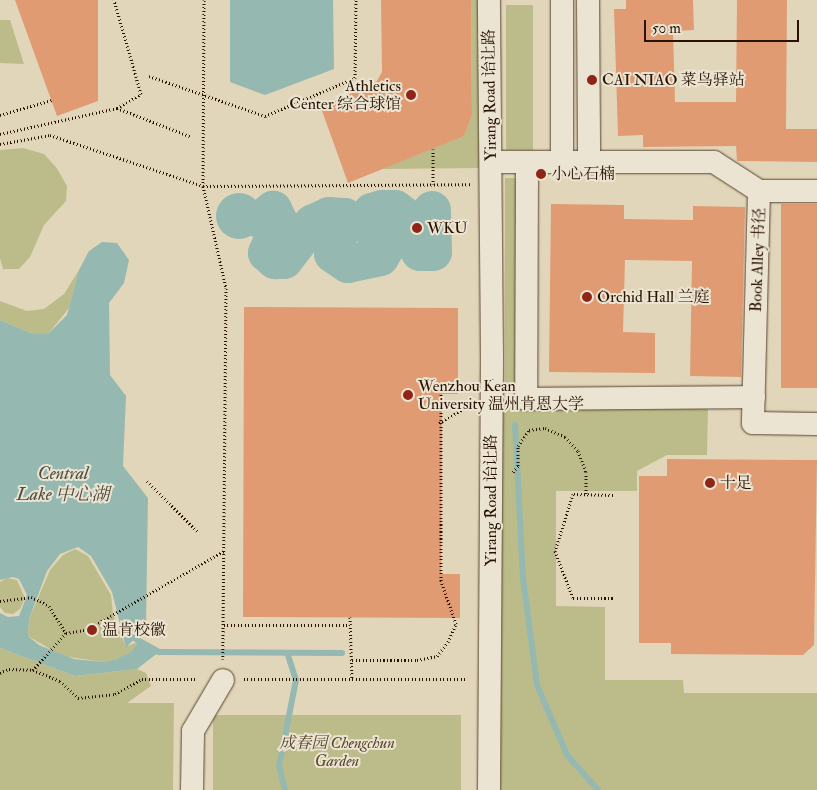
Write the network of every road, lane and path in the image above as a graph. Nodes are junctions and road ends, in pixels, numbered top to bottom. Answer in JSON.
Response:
{"nodes":[{"id":1,"x":114,"y":0,"type":"edge"},
{"id":2,"x":204,"y":0,"type":"edge"},
{"id":3,"x":356,"y":0,"type":"edge"},
{"id":4,"x":489,"y":0,"type":"edge"},
{"id":5,"x":562,"y":0,"type":"edge"},
{"id":6,"x":588,"y":0,"type":"edge"},
{"id":7,"x":149,"y":76,"type":"dead end"},
{"id":8,"x":204,"y":95,"type":"junction"},
{"id":9,"x":52,"y":100,"type":"dead end"},
{"id":10,"x":117,"y":108,"type":"junction"},
{"id":11,"x":0,"y":114,"type":"edge"},
{"id":12,"x":0,"y":134,"type":"edge"},
{"id":13,"x":192,"y":137,"type":"dead end"},
{"id":14,"x":0,"y":144,"type":"edge"},
{"id":15,"x":433,"y":149,"type":"dead end"},
{"id":16,"x":527,"y":163,"type":"junction"},
{"id":17,"x":562,"y":163,"type":"junction"},
{"id":18,"x":589,"y":163,"type":"junction"},
{"id":19,"x":491,"y":173,"type":"junction"},
{"id":20,"x":433,"y":184,"type":"junction"},
{"id":21,"x":203,"y":186,"type":"junction"},
{"id":22,"x":760,"y":191,"type":"junction"},
{"id":23,"x":817,"y":191,"type":"edge"},
{"id":24,"x":441,"y":387,"type":"dead end"},
{"id":25,"x":754,"y":397,"type":"junction"},
{"id":26,"x":476,"y":400,"type":"dead end"},
{"id":27,"x":439,"y":423,"type":"dead end"},
{"id":28,"x":817,"y":424,"type":"edge"},
{"id":29,"x":518,"y":466,"type":"dead end"},
{"id":30,"x":147,"y":481,"type":"dead end"},
{"id":31,"x":586,"y":494,"type":"junction"},
{"id":32,"x":613,"y":495,"type":"dead end"},
{"id":33,"x":198,"y":532,"type":"dead end"},
{"id":34,"x":224,"y":551,"type":"junction"},
{"id":35,"x":614,"y":598,"type":"dead end"},
{"id":36,"x":0,"y":601,"type":"edge"},
{"id":37,"x":350,"y":617,"type":"dead end"},
{"id":38,"x":224,"y":625,"type":"junction"},
{"id":39,"x":350,"y":625,"type":"dead end"},
{"id":40,"x":66,"y":633,"type":"junction"},
{"id":41,"x":352,"y":660,"type":"junction"},
{"id":42,"x":34,"y":670,"type":"junction"},
{"id":43,"x":224,"y":670,"type":"junction"},
{"id":44,"x":0,"y":673,"type":"edge"},
{"id":45,"x":352,"y":679,"type":"junction"},
{"id":46,"x":490,"y":679,"type":"junction"},
{"id":47,"x":192,"y":790,"type":"edge"},
{"id":48,"x":489,"y":790,"type":"edge"}],
"edges":[{"from":1,"to":10,"type":"path"},
{"from":2,"to":8,"type":"path"},
{"from":3,"to":8,"type":"path"},
{"from":4,"to":19,"type":"street","name":"Yirang Road 诒让路"},
{"from":5,"to":17,"type":"street"},
{"from":6,"to":18,"type":"street"},
{"from":7,"to":8,"type":"path"},
{"from":8,"to":21,"type":"path"},
{"from":9,"to":11,"type":"path"},
{"from":10,"to":12,"type":"path"},
{"from":10,"to":13,"type":"path"},
{"from":14,"to":21,"type":"path"},
{"from":15,"to":20,"type":"path"},
{"from":16,"to":17,"type":"street","name":"Book Alley 书径"},
{"from":16,"to":19,"type":"street","name":"Book Alley 书径"},
{"from":16,"to":25,"type":"street"},
{"from":17,"to":18,"type":"street","name":"Book Alley 书径"},
{"from":18,"to":22,"type":"street","name":"Book Alley 书径"},
{"from":19,"to":20,"type":"path"},
{"from":19,"to":46,"type":"street","name":"Yirang Road 诒让路"},
{"from":20,"to":21,"type":"path"},
{"from":21,"to":34,"type":"path"},
{"from":22,"to":23,"type":"street"},
{"from":22,"to":25,"type":"street","name":"Book Alley 书径"},
{"from":24,"to":41,"type":"path"},
{"from":25,"to":28,"type":"street","name":"Book Alley 书径"},
{"from":26,"to":27,"type":"path","bridge":true},
{"from":29,"to":31,"type":"path"},
{"from":30,"to":33,"type":"path"},
{"from":31,"to":32,"type":"path"},
{"from":31,"to":35,"type":"path"},
{"from":34,"to":38,"type":"path"},
{"from":34,"to":40,"type":"path"},
{"from":36,"to":40,"type":"path"},
{"from":37,"to":41,"type":"path"},
{"from":38,"to":39,"type":"path"},
{"from":38,"to":43,"type":"path"},
{"from":40,"to":42,"type":"path"},
{"from":41,"to":45,"type":"path"},
{"from":42,"to":43,"type":"path"},
{"from":42,"to":44,"type":"path"},
{"from":43,"to":45,"type":"path"},
{"from":43,"to":47,"type":"street"},
{"from":45,"to":46,"type":"path"},
{"from":46,"to":48,"type":"street","name":"Yirang Road 诒让路"}]}
